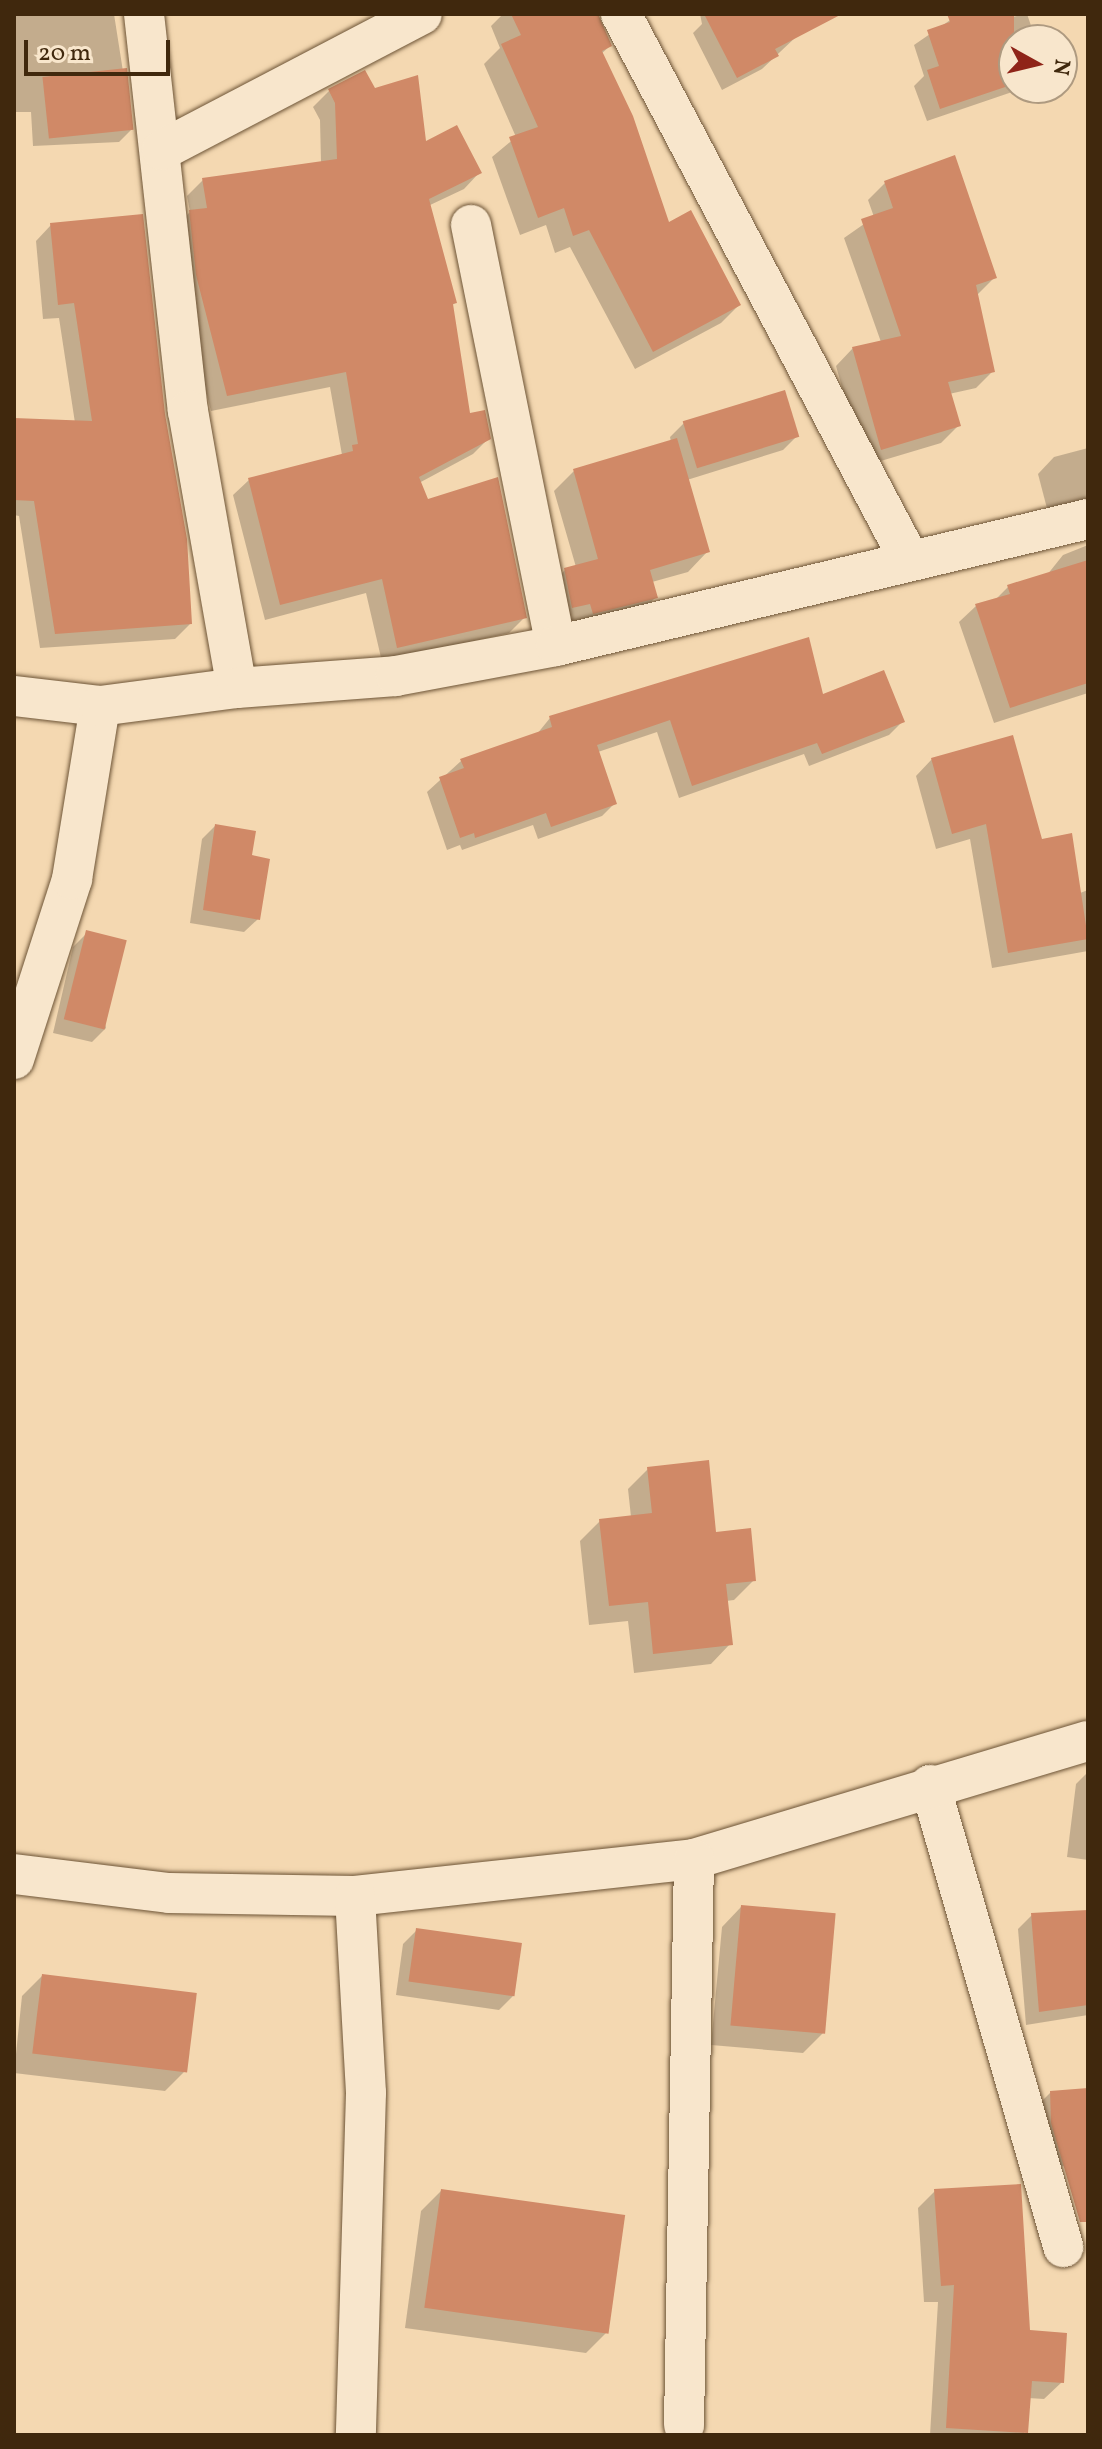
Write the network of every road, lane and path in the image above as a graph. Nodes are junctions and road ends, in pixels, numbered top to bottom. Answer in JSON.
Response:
{"nodes":[{"id":1,"x":144,"y":14,"type":"edge"},
{"id":2,"x":422,"y":14,"type":"edge"},
{"id":3,"x":621,"y":14,"type":"edge"},
{"id":4,"x":162,"y":150,"type":"junction"},
{"id":5,"x":471,"y":225,"type":"dead end"},
{"id":6,"x":1088,"y":519,"type":"edge"},
{"id":7,"x":909,"y":559,"type":"junction"},
{"id":8,"x":556,"y":646,"type":"junction"},
{"id":9,"x":237,"y":688,"type":"junction"},
{"id":10,"x":14,"y":696,"type":"edge"},
{"id":11,"x":100,"y":706,"type":"junction"},
{"id":12,"x":14,"y":1059,"type":"edge"},
{"id":13,"x":1088,"y":1741,"type":"edge"},
{"id":14,"x":930,"y":1785,"type":"junction"},
{"id":15,"x":694,"y":1859,"type":"junction"},
{"id":16,"x":14,"y":1874,"type":"edge"},
{"id":17,"x":355,"y":1896,"type":"junction"},
{"id":18,"x":1063,"y":2247,"type":"dead end"},
{"id":19,"x":684,"y":2425,"type":"dead end"},
{"id":20,"x":356,"y":2435,"type":"edge"}],
"edges":[{"from":1,"to":4,"type":"street"},
{"from":2,"to":4,"type":"street"},
{"from":3,"to":7,"type":"street"},
{"from":4,"to":9,"type":"street"},
{"from":5,"to":8,"type":"street"},
{"from":6,"to":7,"type":"street"},
{"from":7,"to":8,"type":"street"},
{"from":8,"to":9,"type":"street"},
{"from":9,"to":11,"type":"street"},
{"from":10,"to":11,"type":"street"},
{"from":11,"to":12,"type":"street"},
{"from":13,"to":14,"type":"street"},
{"from":14,"to":15,"type":"street"},
{"from":14,"to":18,"type":"street"},
{"from":15,"to":17,"type":"street"},
{"from":15,"to":19,"type":"street"},
{"from":16,"to":17,"type":"street"},
{"from":17,"to":20,"type":"street"}]}
